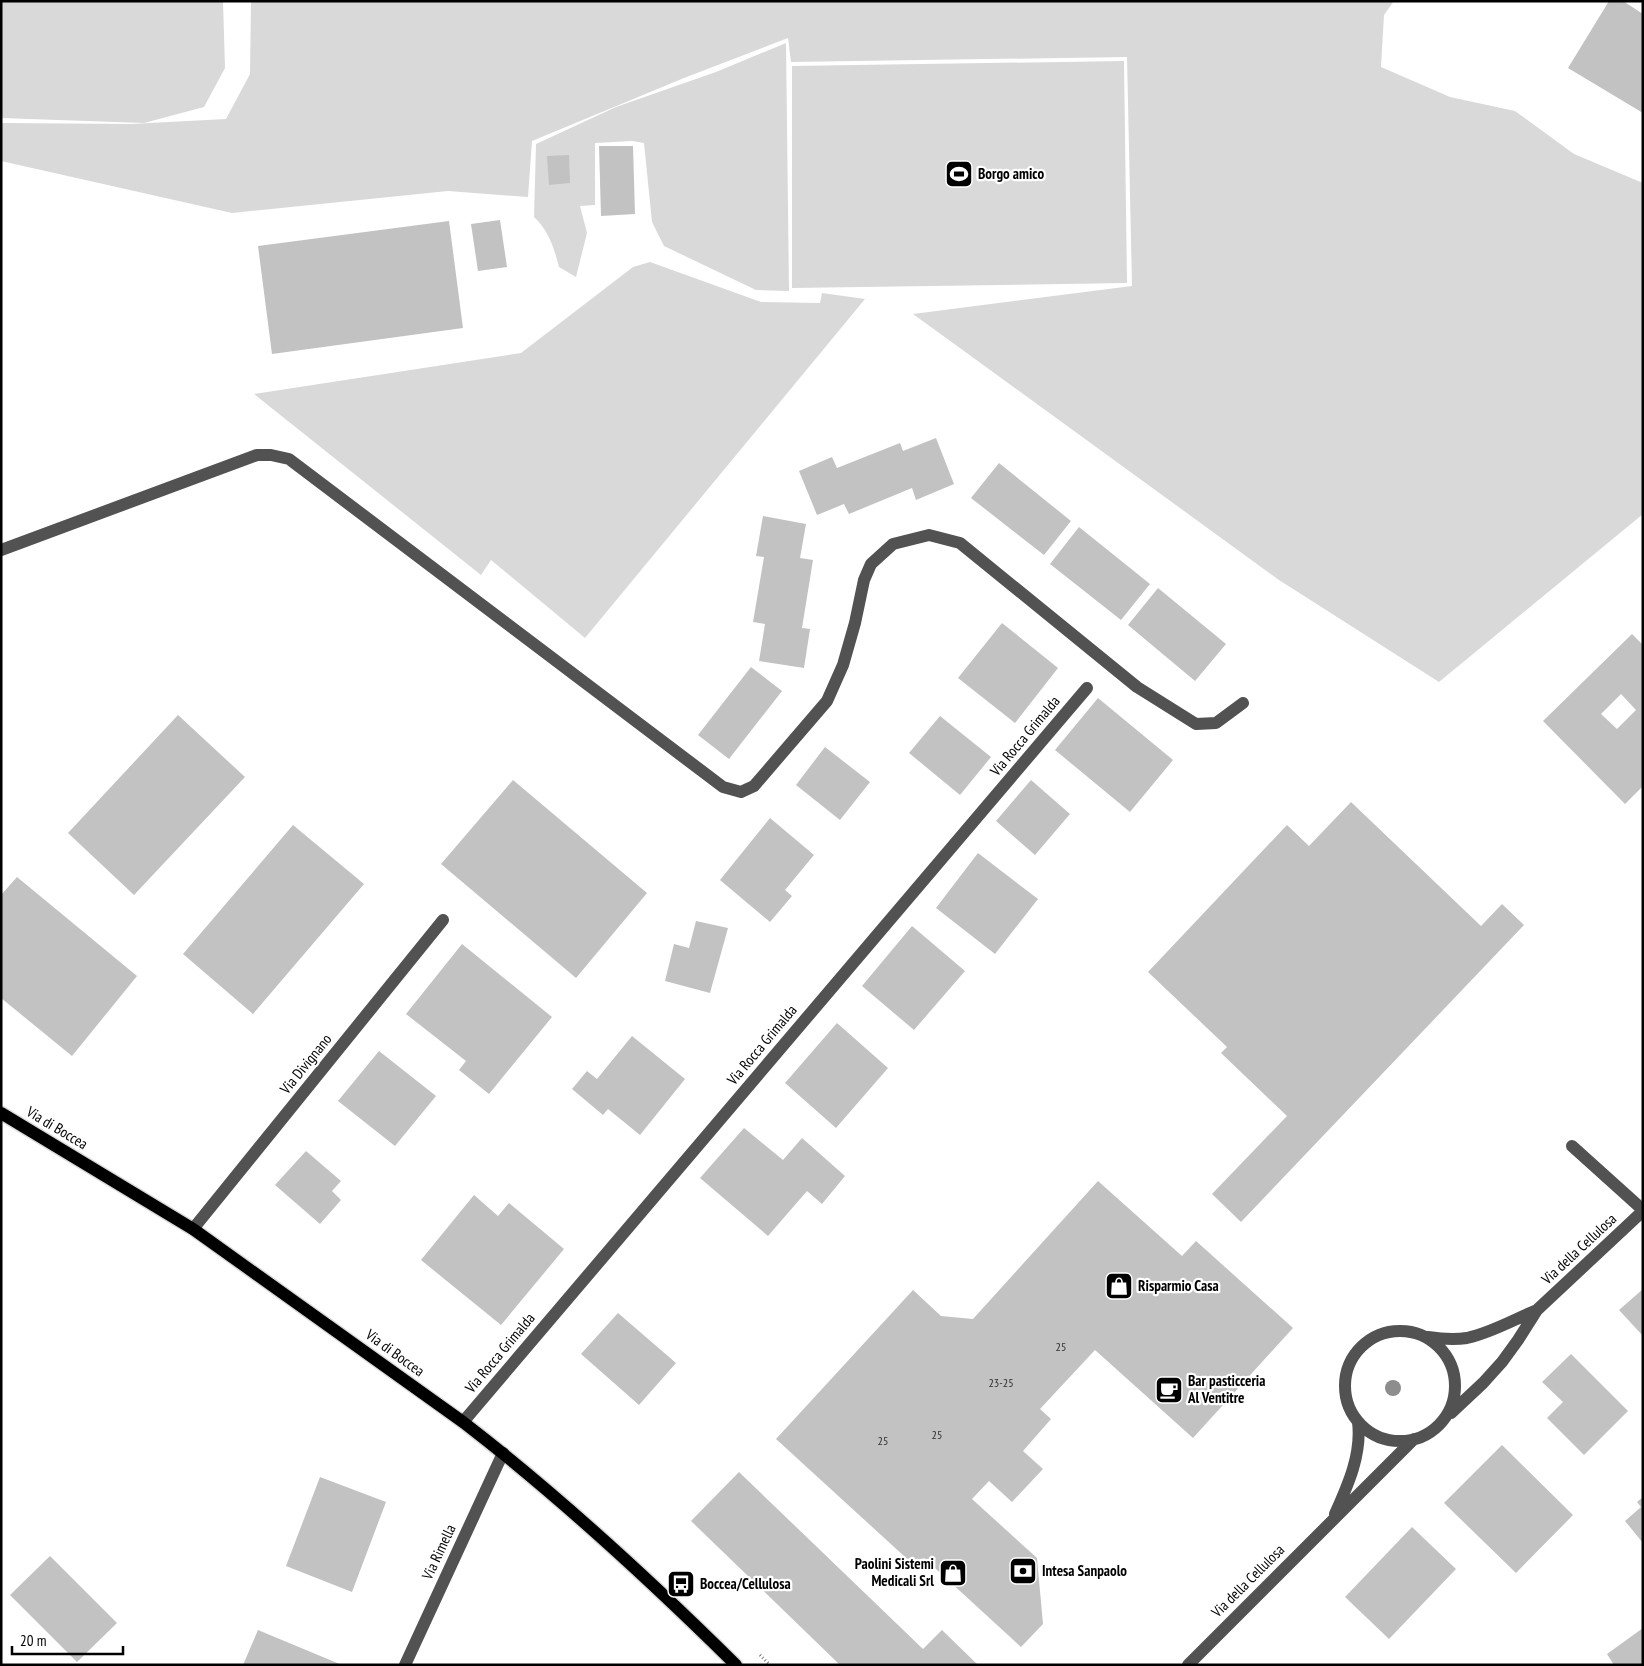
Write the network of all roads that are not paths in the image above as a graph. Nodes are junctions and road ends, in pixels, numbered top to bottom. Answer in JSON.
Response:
{"nodes":[{"id":1,"x":1,"y":550,"type":"edge"},
{"id":2,"x":1087,"y":688,"type":"dead end"},
{"id":3,"x":1243,"y":703,"type":"dead end"},
{"id":4,"x":443,"y":920,"type":"dead end"},
{"id":5,"x":1,"y":1113,"type":"edge"},
{"id":6,"x":1572,"y":1146,"type":"dead end"},
{"id":7,"x":1643,"y":1210,"type":"edge"},
{"id":8,"x":193,"y":1229,"type":"junction"},
{"id":9,"x":1537,"y":1310,"type":"junction"},
{"id":10,"x":1426,"y":1337,"type":"junction"},
{"id":11,"x":1444,"y":1419,"type":"junction"},
{"id":12,"x":463,"y":1422,"type":"junction"},
{"id":13,"x":1358,"y":1422,"type":"junction"},
{"id":14,"x":1414,"y":1439,"type":"junction"},
{"id":15,"x":503,"y":1453,"type":"junction"},
{"id":16,"x":1332,"y":1521,"type":"junction"},
{"id":17,"x":405,"y":1665,"type":"edge"},
{"id":18,"x":736,"y":1665,"type":"edge"},
{"id":19,"x":1188,"y":1665,"type":"edge"}],
"edges":[{"from":1,"to":3,"type":"street"},
{"from":2,"to":12,"type":"street","name":"Via Rocca Grimalda"},
{"from":4,"to":8,"type":"street","name":"Via Divignano"},
{"from":5,"to":8,"type":"main road","name":"Via di Boccea"},
{"from":6,"to":7,"type":"street"},
{"from":7,"to":9,"type":"street","name":"Via della Cellulosa"},
{"from":8,"to":12,"type":"main road","name":"Via di Boccea"},
{"from":9,"to":10,"type":"street","name":"Via della Cellulosa"},
{"from":9,"to":11,"type":"street","name":"Via della Cellulosa"},
{"from":10,"to":11,"type":"street"},
{"from":10,"to":13,"type":"street"},
{"from":11,"to":14,"type":"street"},
{"from":12,"to":15,"type":"main road","name":"Via di Boccea"},
{"from":13,"to":14,"type":"street"},
{"from":13,"to":16,"type":"street","name":"Via della Cellulosa"},
{"from":14,"to":16,"type":"street","name":"Via della Cellulosa"},
{"from":15,"to":17,"type":"street","name":"Via Rimella"},
{"from":15,"to":18,"type":"main road","name":"Via di Boccea"},
{"from":16,"to":19,"type":"street","name":"Via della Cellulosa"}]}
